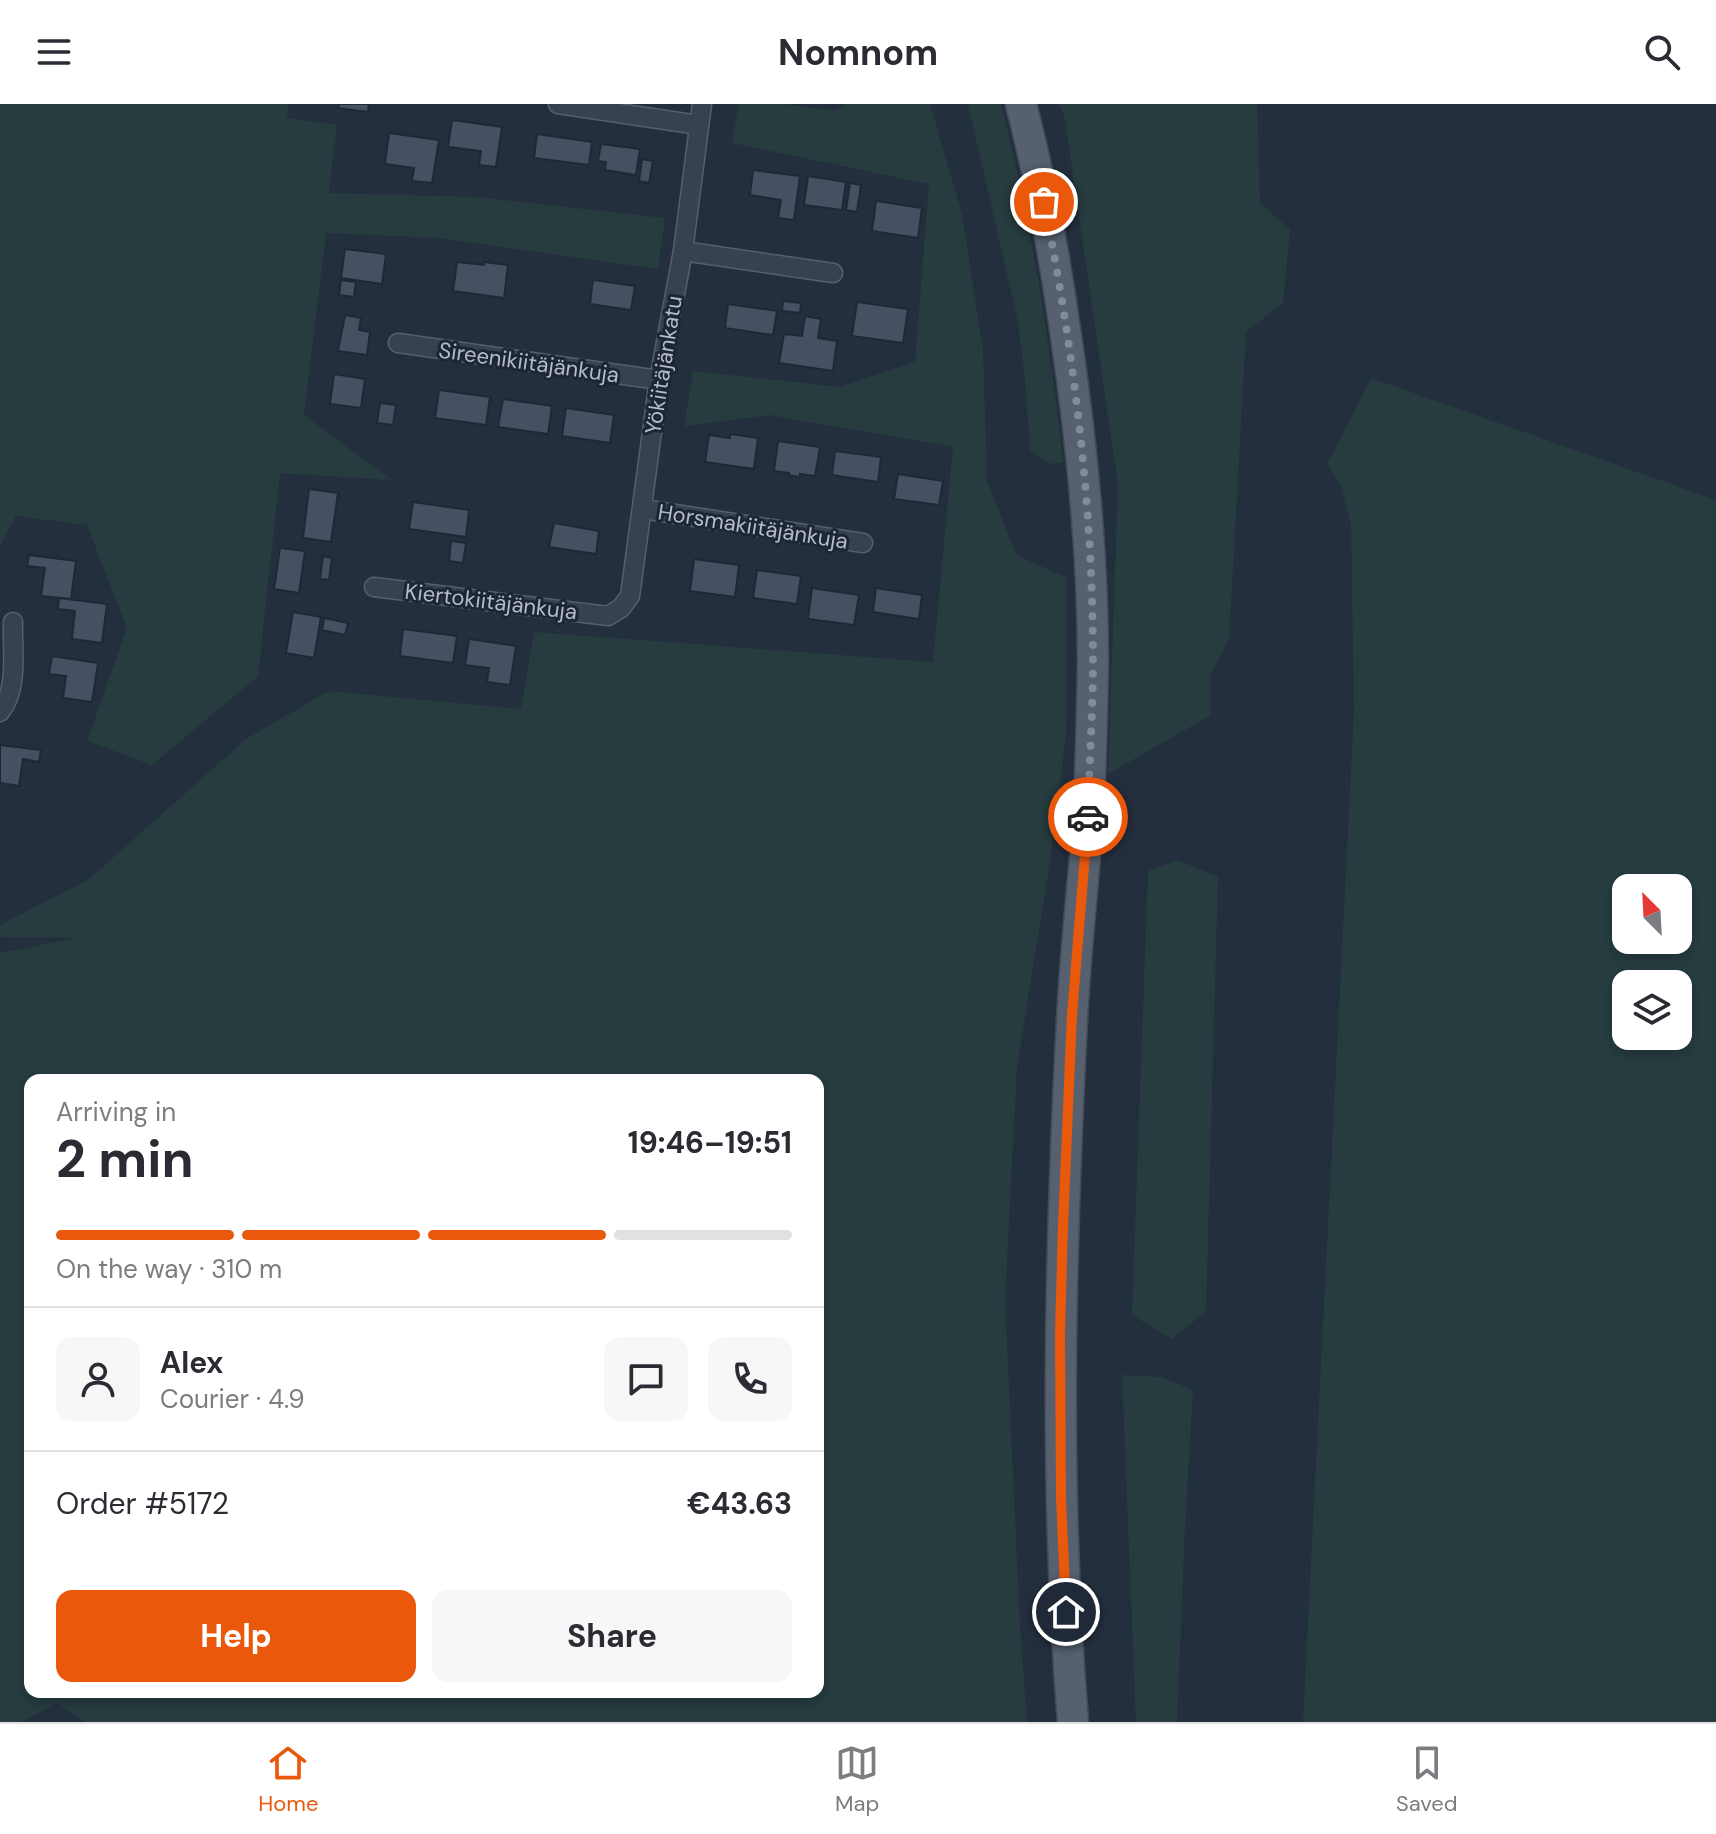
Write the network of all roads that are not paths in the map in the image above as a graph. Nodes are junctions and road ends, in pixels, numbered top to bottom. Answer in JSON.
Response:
{"nodes":[{"id":1,"x":558,"y":104,"type":"edge"},
{"id":2,"x":702,"y":104,"type":"edge"},
{"id":3,"x":1021,"y":104,"type":"edge"},
{"id":4,"x":699,"y":125,"type":"junction"},
{"id":5,"x":683,"y":251,"type":"junction"},
{"id":6,"x":833,"y":273,"type":"dead end"},
{"id":7,"x":398,"y":343,"type":"dead end"},
{"id":8,"x":659,"y":380,"type":"junction"},
{"id":9,"x":643,"y":509,"type":"junction"},
{"id":10,"x":863,"y":543,"type":"dead end"},
{"id":11,"x":374,"y":587,"type":"dead end"},
{"id":12,"x":608,"y":616,"type":"joint"},
{"id":13,"x":13,"y":622,"type":"dead end"},
{"id":14,"x":0,"y":712,"type":"edge"},
{"id":15,"x":1073,"y":1722,"type":"edge"}],
"edges":[{"from":1,"to":4,"type":"street"},
{"from":2,"to":4,"type":"street","name":"Yökiitäjänkatu"},
{"from":3,"to":15,"type":"main road"},
{"from":4,"to":5,"type":"street","name":"Yökiitäjänkatu"},
{"from":5,"to":6,"type":"street"},
{"from":5,"to":8,"type":"street","name":"Yökiitäjänkatu"},
{"from":7,"to":8,"type":"street","name":"Sireenikiitäjänkuja"},
{"from":8,"to":9,"type":"street","name":"Yökiitäjänkatu"},
{"from":9,"to":10,"type":"street","name":"Horsmakiitäjänkuja"},
{"from":9,"to":12,"type":"street","name":"Yökiitäjänkatu"},
{"from":11,"to":12,"type":"street","name":"Kiertokiitäjänkuja"},
{"from":13,"to":14,"type":"street"}]}
